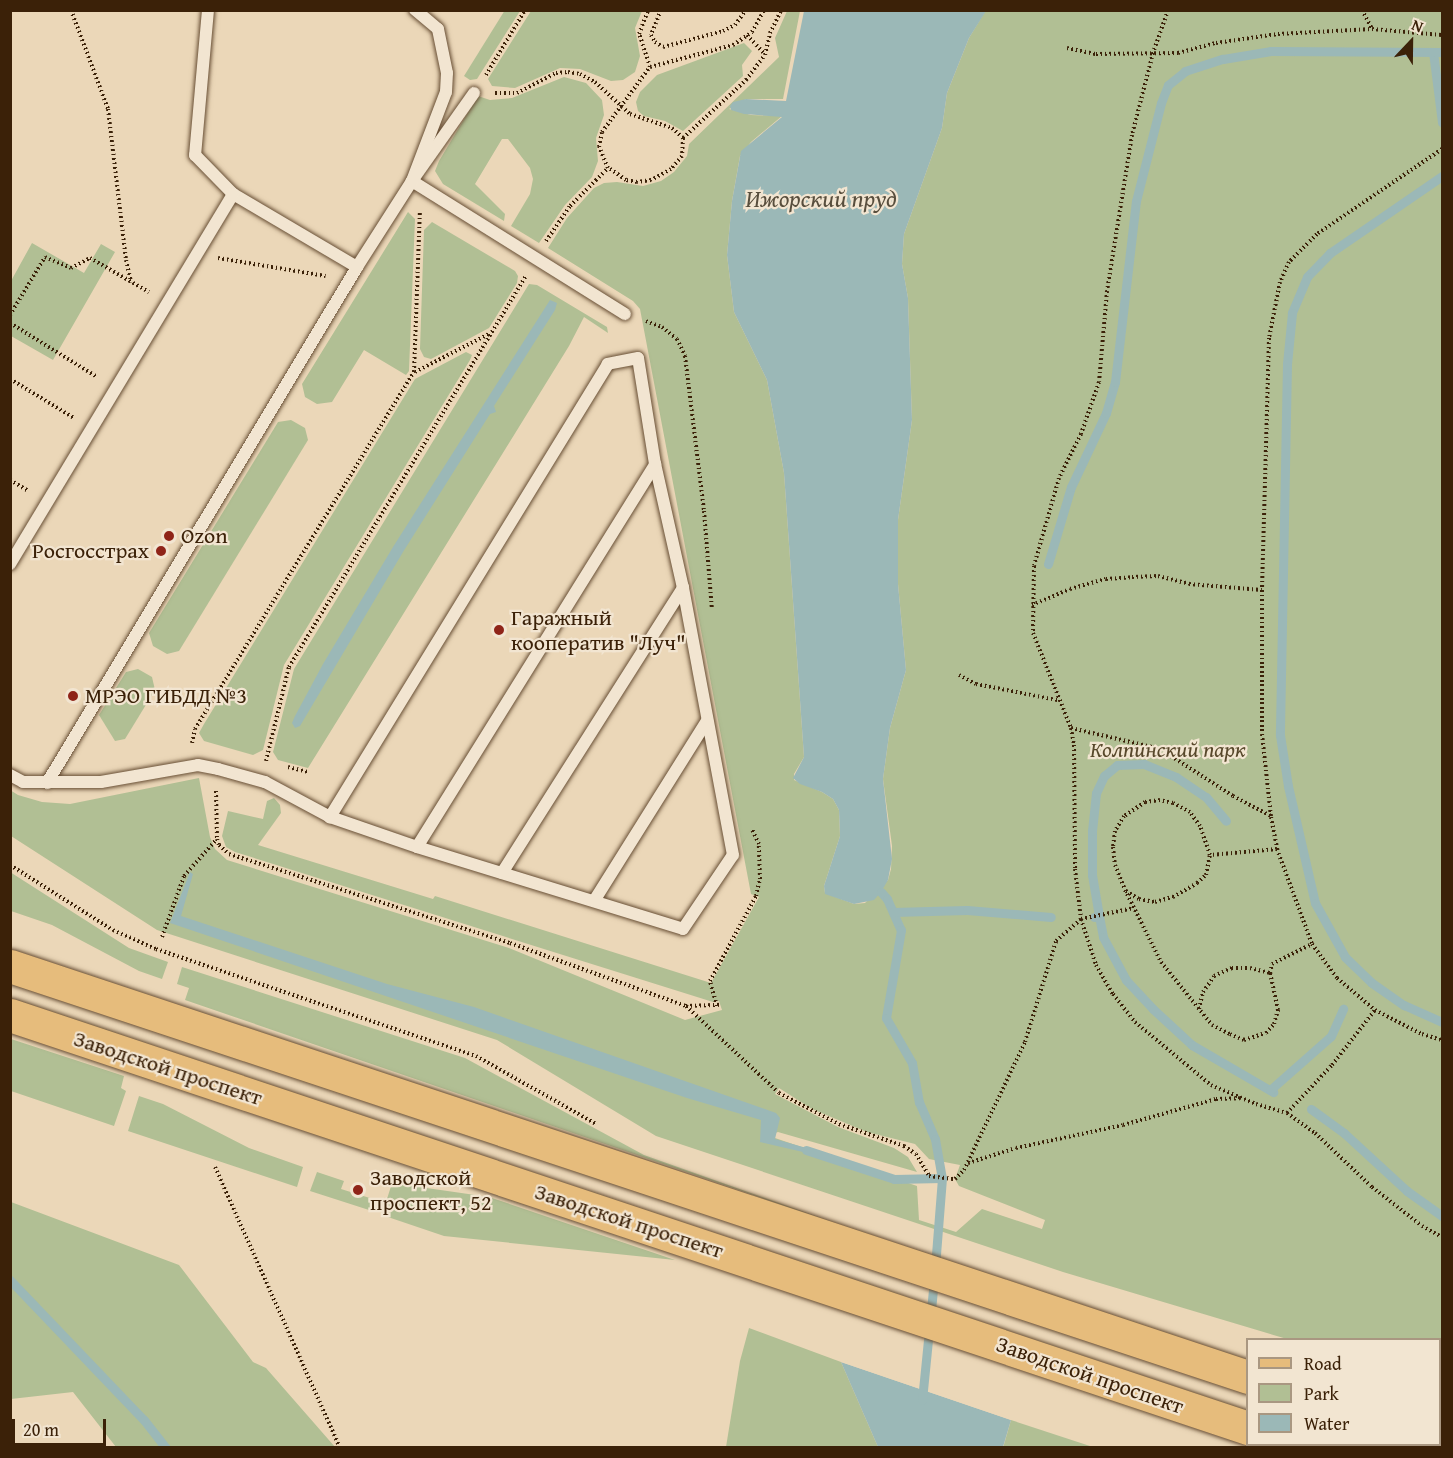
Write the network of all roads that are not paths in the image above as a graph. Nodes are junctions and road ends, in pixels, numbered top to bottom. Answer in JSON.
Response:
{"nodes":[{"id":1,"x":208,"y":10,"type":"edge"},
{"id":2,"x":415,"y":10,"type":"edge"},
{"id":3,"x":476,"y":91,"type":"road end"},
{"id":4,"x":412,"y":181,"type":"junction"},
{"id":5,"x":232,"y":194,"type":"junction"},
{"id":6,"x":357,"y":267,"type":"junction"},
{"id":7,"x":626,"y":314,"type":"dead end"},
{"id":8,"x":655,"y":464,"type":"junction"},
{"id":9,"x":10,"y":564,"type":"edge"},
{"id":10,"x":683,"y":588,"type":"junction"},
{"id":11,"x":707,"y":722,"type":"junction"},
{"id":12,"x":10,"y":775,"type":"edge"},
{"id":13,"x":47,"y":783,"type":"junction"},
{"id":14,"x":330,"y":817,"type":"junction"},
{"id":15,"x":417,"y":847,"type":"junction"},
{"id":16,"x":502,"y":873,"type":"junction"},
{"id":17,"x":594,"y":901,"type":"junction"},
{"id":18,"x":10,"y":966,"type":"edge"},
{"id":19,"x":10,"y":1015,"type":"edge"},
{"id":20,"x":1246,"y":1376,"type":"edge"},
{"id":21,"x":1246,"y":1427,"type":"edge"}],
"edges":[{"from":1,"to":5,"type":"lane"},
{"from":2,"to":4,"type":"lane"},
{"from":3,"to":4,"type":"lane"},
{"from":4,"to":6,"type":"lane"},
{"from":4,"to":7,"type":"lane"},
{"from":5,"to":6,"type":"lane"},
{"from":5,"to":9,"type":"lane"},
{"from":6,"to":13,"type":"lane"},
{"from":8,"to":10,"type":"lane"},
{"from":8,"to":14,"type":"lane"},
{"from":8,"to":15,"type":"lane"},
{"from":10,"to":11,"type":"lane"},
{"from":10,"to":16,"type":"lane"},
{"from":11,"to":17,"type":"lane"},
{"from":11,"to":17,"type":"lane"},
{"from":12,"to":13,"type":"lane"},
{"from":13,"to":14,"type":"lane"},
{"from":14,"to":15,"type":"lane"},
{"from":15,"to":16,"type":"lane"},
{"from":16,"to":17,"type":"lane"},
{"from":18,"to":20,"type":"main road","name":"Заводской проспект"},
{"from":19,"to":21,"type":"main road","name":"Заводской проспект"}]}
